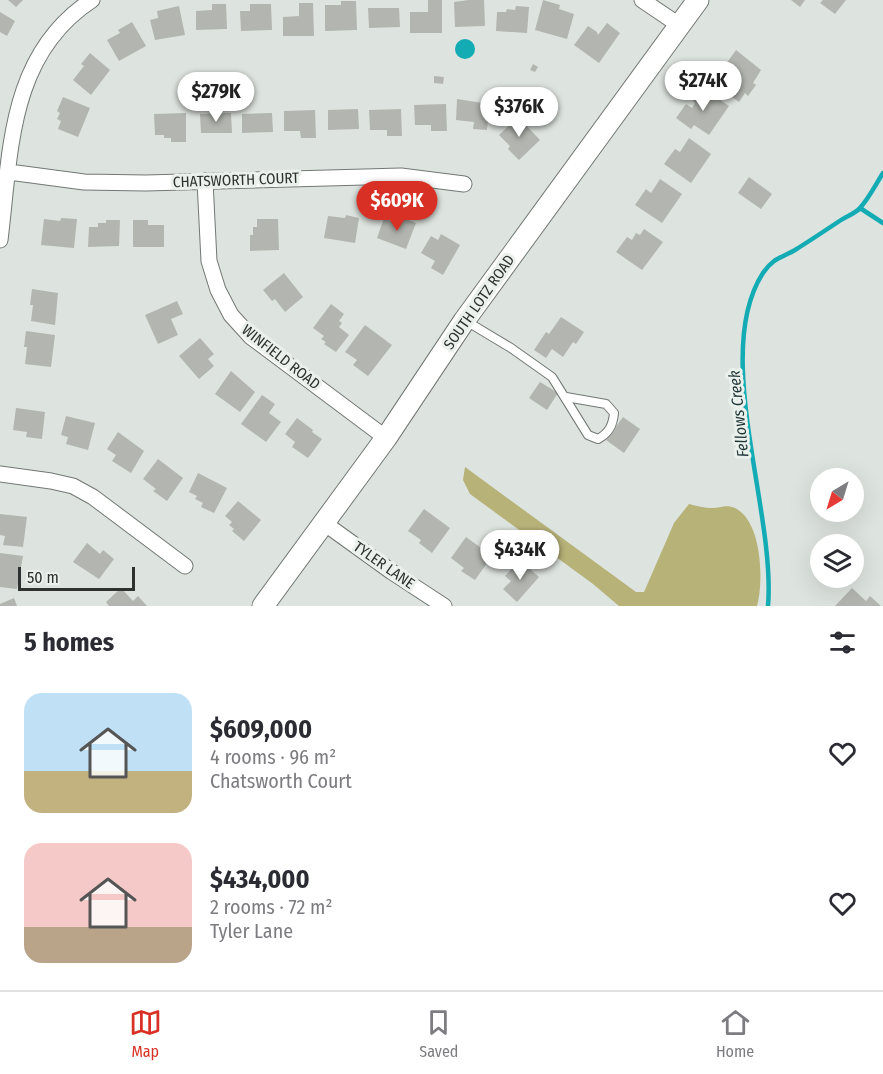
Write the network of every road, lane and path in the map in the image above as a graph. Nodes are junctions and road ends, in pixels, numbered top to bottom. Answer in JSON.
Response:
{"nodes":[{"id":1,"x":92,"y":0,"type":"edge"},
{"id":2,"x":642,"y":0,"type":"edge"},
{"id":3,"x":698,"y":0,"type":"edge"},
{"id":4,"x":679,"y":26,"type":"junction"},
{"id":5,"x":9,"y":172,"type":"junction"},
{"id":6,"x":205,"y":181,"type":"junction"},
{"id":7,"x":464,"y":184,"type":"dead end"},
{"id":8,"x":0,"y":240,"type":"edge"},
{"id":9,"x":464,"y":321,"type":"junction"},
{"id":10,"x":566,"y":397,"type":"junction"},
{"id":11,"x":386,"y":438,"type":"junction"},
{"id":12,"x":0,"y":474,"type":"edge"},
{"id":13,"x":324,"y":523,"type":"junction"},
{"id":14,"x":186,"y":566,"type":"dead end"},
{"id":15,"x":263,"y":606,"type":"edge"},
{"id":16,"x":444,"y":606,"type":"edge"}],
"edges":[{"from":1,"to":5,"type":"street"},
{"from":2,"to":4,"type":"street"},
{"from":3,"to":4,"type":"street","name":"SOUTH LOTZ ROAD"},
{"from":4,"to":9,"type":"street","name":"SOUTH LOTZ ROAD"},
{"from":5,"to":6,"type":"street","name":"CHATSWORTH COURT"},
{"from":5,"to":8,"type":"street"},
{"from":6,"to":7,"type":"street","name":"CHATSWORTH COURT"},
{"from":6,"to":11,"type":"street","name":"WINFIELD ROAD"},
{"from":9,"to":10,"type":"lane"},
{"from":9,"to":11,"type":"street","name":"SOUTH LOTZ ROAD"},
{"from":10,"to":10,"type":"lane"},
{"from":11,"to":13,"type":"street","name":"SOUTH LOTZ ROAD"},
{"from":12,"to":14,"type":"street"},
{"from":13,"to":15,"type":"street","name":"SOUTH LOTZ ROAD"},
{"from":13,"to":16,"type":"street","name":"TYLER LANE"}]}
